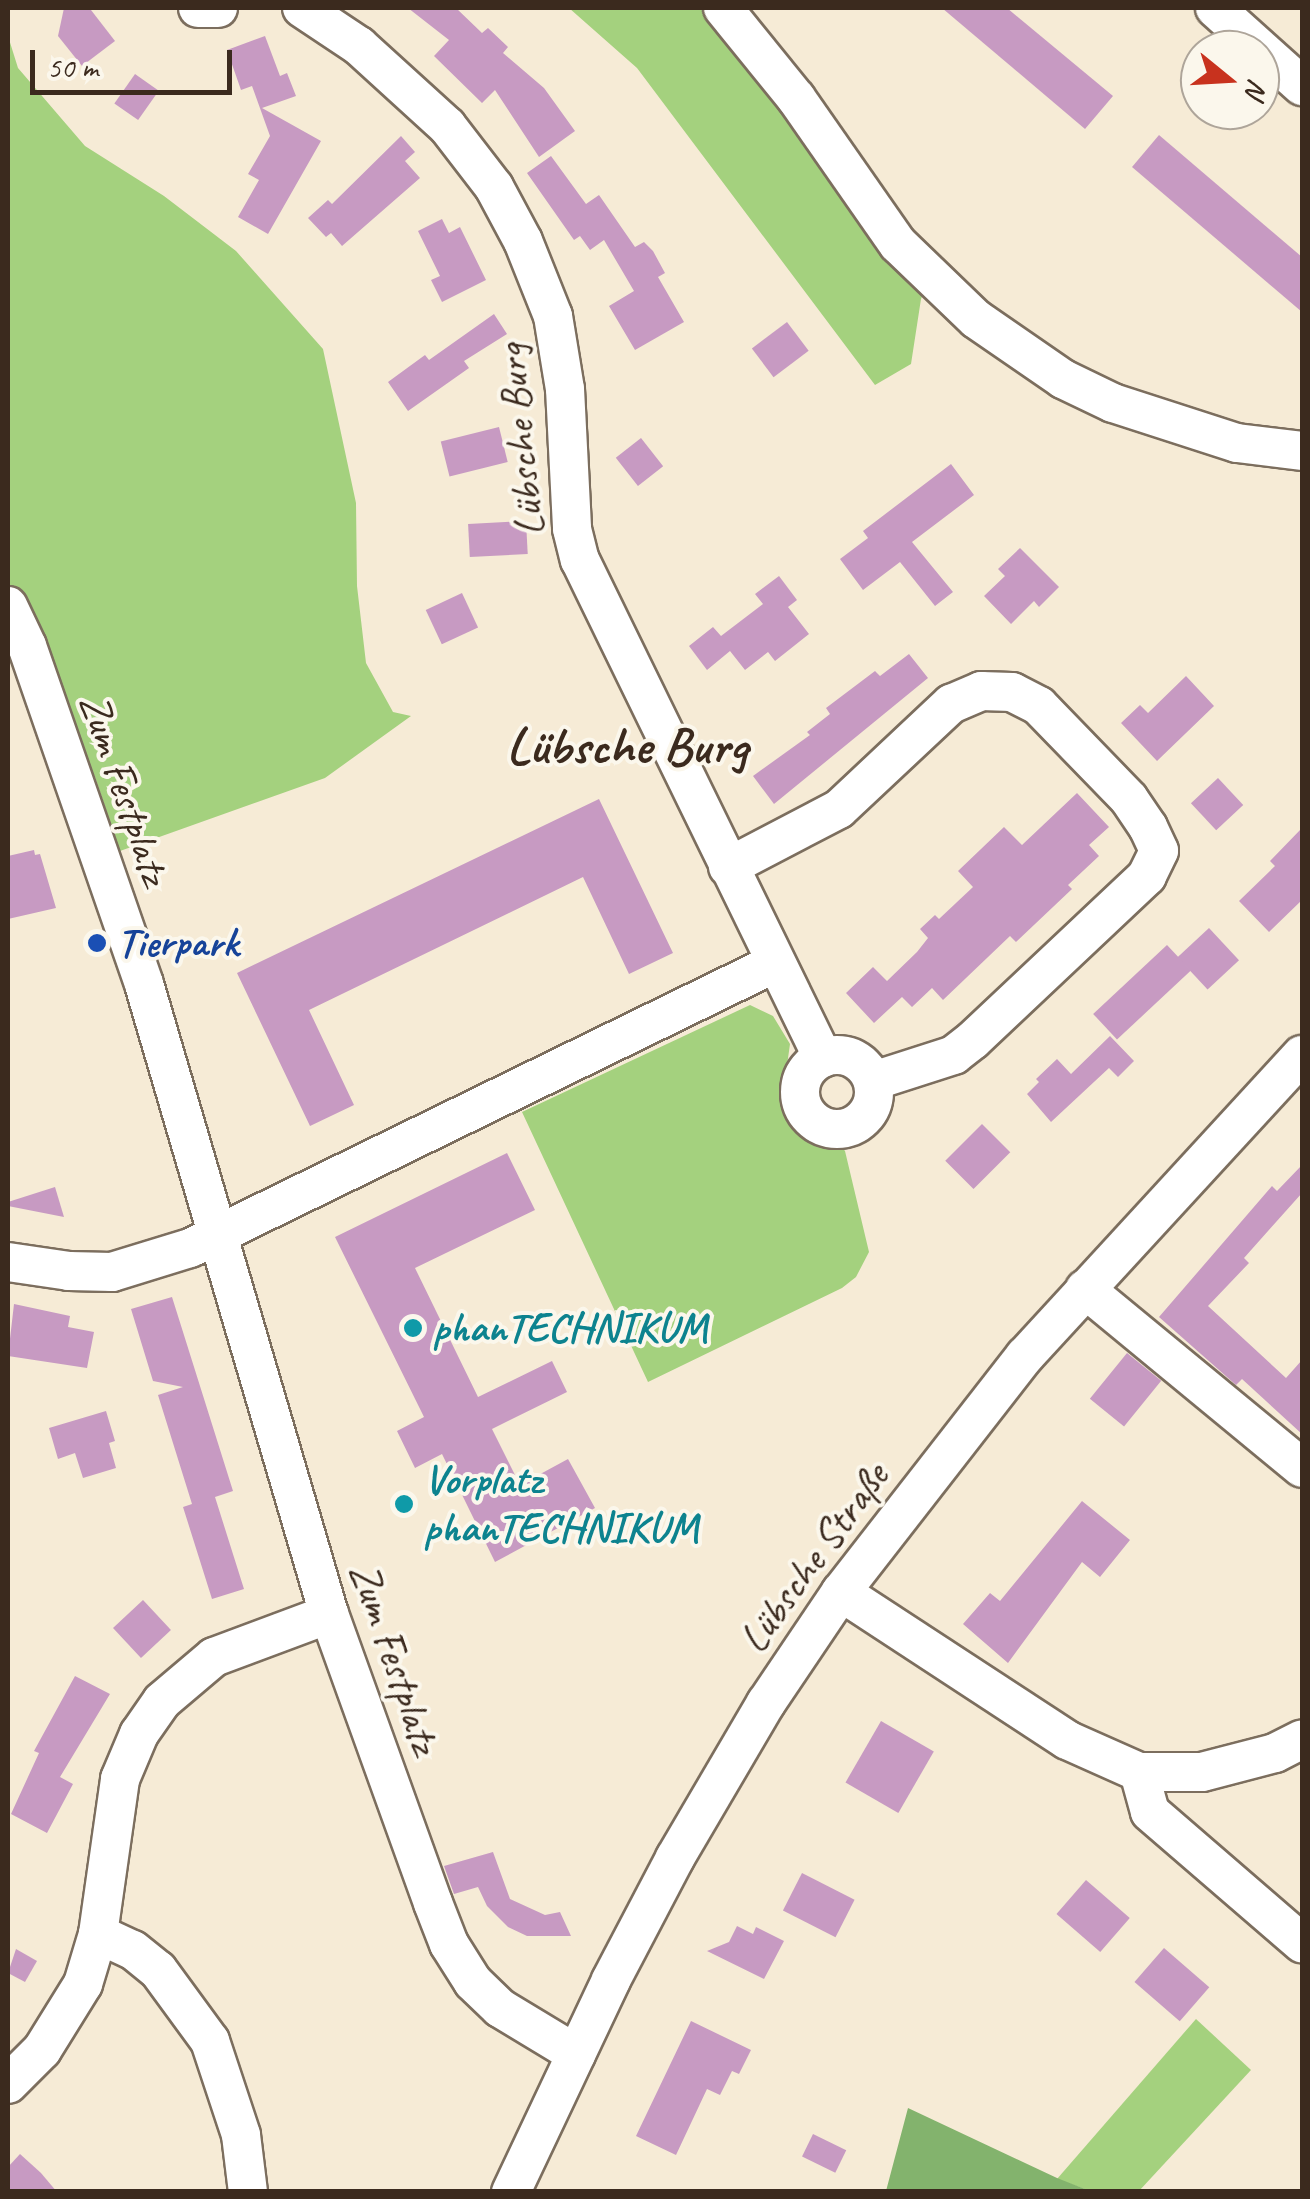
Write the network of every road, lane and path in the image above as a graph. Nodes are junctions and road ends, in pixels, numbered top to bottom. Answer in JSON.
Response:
{"nodes":[{"id":1,"x":198,"y":8,"type":"edge"},
{"id":2,"x":218,"y":8,"type":"edge"},
{"id":3,"x":302,"y":8,"type":"edge"},
{"id":4,"x":724,"y":8,"type":"edge"},
{"id":5,"x":1215,"y":8,"type":"edge"},
{"id":6,"x":1298,"y":69,"type":"edge"},
{"id":7,"x":1302,"y":451,"type":"edge"},
{"id":8,"x":8,"y":606,"type":"edge"},
{"id":9,"x":728,"y":867,"type":"junction"},
{"id":10,"x":775,"y":963,"type":"junction"},
{"id":11,"x":1302,"y":1056,"type":"edge"},
{"id":12,"x":823,"y":1058,"type":"junction"},
{"id":13,"x":873,"y":1081,"type":"junction"},
{"id":14,"x":220,"y":1233,"type":"junction"},
{"id":15,"x":8,"y":1262,"type":"edge"},
{"id":16,"x":1085,"y":1289,"type":"junction"},
{"id":17,"x":1302,"y":1468,"type":"edge"},
{"id":18,"x":841,"y":1592,"type":"junction"},
{"id":19,"x":329,"y":1614,"type":"junction"},
{"id":20,"x":1302,"y":1739,"type":"edge"},
{"id":21,"x":1139,"y":1772,"type":"junction"},
{"id":22,"x":98,"y":1934,"type":"junction"},
{"id":23,"x":1302,"y":1943,"type":"edge"},
{"id":24,"x":576,"y":2054,"type":"junction"},
{"id":25,"x":8,"y":2084,"type":"edge"},
{"id":26,"x":248,"y":2192,"type":"edge"},
{"id":27,"x":511,"y":2192,"type":"edge"}],
"edges":[{"from":1,"to":2,"type":"street"},
{"from":3,"to":9,"type":"street","name":"Lübsche Burg"},
{"from":4,"to":7,"type":"street"},
{"from":5,"to":6,"type":"street"},
{"from":8,"to":14,"type":"street","name":"Zum Festplatz"},
{"from":9,"to":10,"type":"street","name":"Lübsche Burg"},
{"from":9,"to":13,"type":"street"},
{"from":10,"to":12,"type":"street","name":"Lübsche Burg"},
{"from":10,"to":14,"type":"street"},
{"from":11,"to":16,"type":"street","name":"Lübsche Straße"},
{"from":12,"to":13,"type":"street"},
{"from":12,"to":13,"type":"street"},
{"from":14,"to":15,"type":"street"},
{"from":14,"to":19,"type":"street","name":"Zum Festplatz"},
{"from":16,"to":17,"type":"street"},
{"from":16,"to":18,"type":"street","name":"Lübsche Straße"},
{"from":18,"to":21,"type":"street"},
{"from":18,"to":24,"type":"street","name":"Lübsche Straße"},
{"from":19,"to":22,"type":"street"},
{"from":19,"to":24,"type":"street","name":"Zum Festplatz"},
{"from":20,"to":21,"type":"street"},
{"from":21,"to":23,"type":"street"},
{"from":22,"to":25,"type":"street"},
{"from":22,"to":26,"type":"street"},
{"from":24,"to":27,"type":"street","name":"Lübsche Straße"}]}
